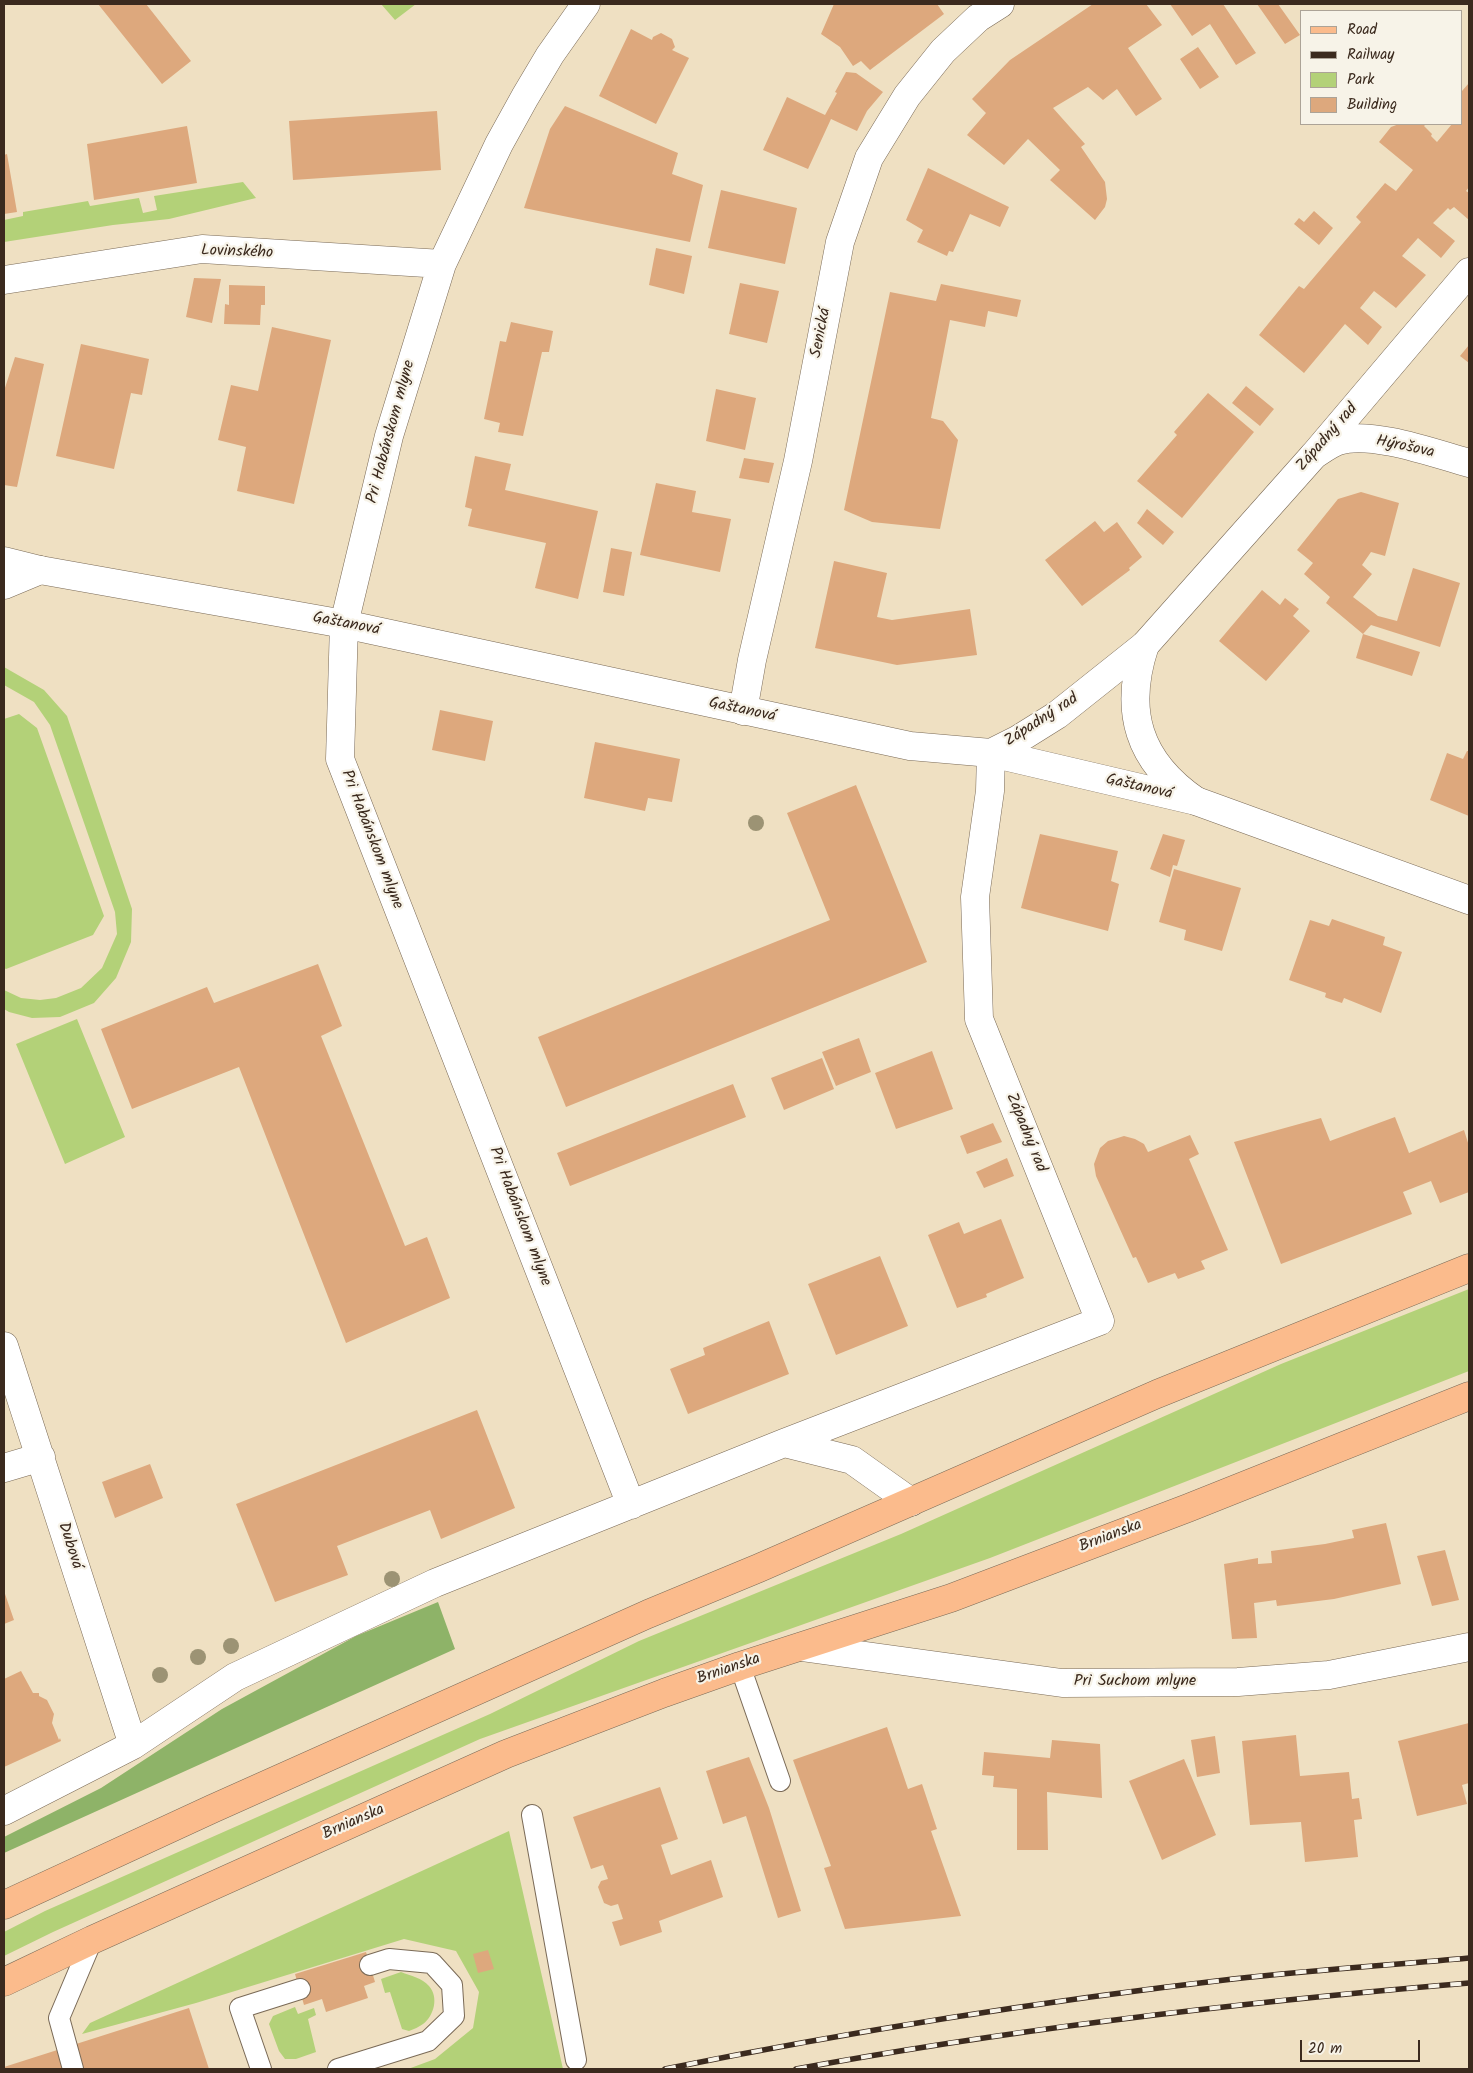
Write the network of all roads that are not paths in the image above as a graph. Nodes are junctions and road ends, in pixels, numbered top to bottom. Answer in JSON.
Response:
{"nodes":[{"id":1,"x":586,"y":4,"type":"edge"},
{"id":2,"x":1000,"y":4,"type":"edge"},
{"id":3,"x":442,"y":264,"type":"junction"},
{"id":4,"x":1469,"y":272,"type":"edge"},
{"id":5,"x":4,"y":280,"type":"edge"},
{"id":6,"x":1314,"y":454,"type":"junction"},
{"id":7,"x":1469,"y":463,"type":"edge"},
{"id":8,"x":4,"y":561,"type":"edge"},
{"id":9,"x":40,"y":570,"type":"junction"},
{"id":10,"x":4,"y":585,"type":"edge"},
{"id":11,"x":344,"y":624,"type":"junction"},
{"id":12,"x":1145,"y":645,"type":"junction"},
{"id":13,"x":743,"y":711,"type":"junction"},
{"id":14,"x":991,"y":754,"type":"junction"},
{"id":15,"x":1196,"y":801,"type":"junction"},
{"id":16,"x":1469,"y":900,"type":"edge"},
{"id":17,"x":1469,"y":1268,"type":"edge"},
{"id":18,"x":4,"y":1346,"type":"edge"},
{"id":19,"x":1469,"y":1396,"type":"edge"},
{"id":20,"x":784,"y":1443,"type":"junction"},
{"id":21,"x":41,"y":1457,"type":"junction"},
{"id":22,"x":4,"y":1468,"type":"edge"},
{"id":23,"x":911,"y":1502,"type":"junction"},
{"id":24,"x":631,"y":1505,"type":"junction"},
{"id":25,"x":801,"y":1647,"type":"junction"},
{"id":26,"x":1469,"y":1647,"type":"edge"},
{"id":27,"x":740,"y":1666,"type":"junction"},
{"id":28,"x":133,"y":1745,"type":"junction"},
{"id":29,"x":780,"y":1781,"type":"dead end"},
{"id":30,"x":4,"y":1811,"type":"edge"},
{"id":31,"x":532,"y":1815,"type":"dead end"},
{"id":32,"x":4,"y":1905,"type":"edge"},
{"id":33,"x":92,"y":1940,"type":"junction"},
{"id":34,"x":370,"y":1965,"type":"dead end"},
{"id":35,"x":4,"y":1982,"type":"edge"},
{"id":36,"x":300,"y":1989,"type":"dead end"},
{"id":37,"x":576,"y":2060,"type":"dead end"},
{"id":38,"x":73,"y":2069,"type":"edge"},
{"id":39,"x":261,"y":2069,"type":"edge"},
{"id":40,"x":338,"y":2069,"type":"edge"}],
"edges":[{"from":1,"to":3,"type":"street","name":"Pri Habánskom mlyne"},
{"from":2,"to":13,"type":"street","name":"Senická"},
{"from":3,"to":5,"type":"street","name":"Lovinského"},
{"from":3,"to":11,"type":"street","name":"Pri Habánskom mlyne"},
{"from":4,"to":6,"type":"street","name":"Západný rad"},
{"from":6,"to":7,"type":"street","name":"Hýrošova"},
{"from":6,"to":12,"type":"street","name":"Západný rad"},
{"from":8,"to":9,"type":"street","name":"Gaštanová"},
{"from":9,"to":10,"type":"street"},
{"from":9,"to":11,"type":"street","name":"Gaštanová"},
{"from":11,"to":13,"type":"street","name":"Gaštanová"},
{"from":11,"to":24,"type":"street","name":"Pri Habánskom mlyne"},
{"from":12,"to":14,"type":"street","name":"Západný rad"},
{"from":12,"to":15,"type":"street"},
{"from":13,"to":14,"type":"street","name":"Gaštanová"},
{"from":14,"to":15,"type":"street","name":"Gaštanová"},
{"from":14,"to":20,"type":"street","name":"Západný rad"},
{"from":15,"to":16,"type":"street","name":"Gaštanová"},
{"from":17,"to":23,"type":"main road"},
{"from":18,"to":21,"type":"street","name":"Dubová"},
{"from":19,"to":25,"type":"main road","name":"Brnianska"},
{"from":20,"to":23,"type":"street"},
{"from":20,"to":24,"type":"street"},
{"from":21,"to":22,"type":"street"},
{"from":21,"to":28,"type":"street","name":"Dubová"},
{"from":23,"to":32,"type":"main road"},
{"from":24,"to":28,"type":"street"},
{"from":25,"to":26,"type":"street","name":"Pri Suchom mlyne"},
{"from":25,"to":27,"type":"main road","name":"Brnianska"},
{"from":27,"to":29,"type":"lane"},
{"from":27,"to":33,"type":"main road","name":"Brnianska"},
{"from":28,"to":30,"type":"street"},
{"from":31,"to":37,"type":"lane"},
{"from":33,"to":35,"type":"main road","name":"Brnianska"},
{"from":33,"to":38,"type":"lane"},
{"from":34,"to":40,"type":"lane"},
{"from":36,"to":39,"type":"lane"}]}
